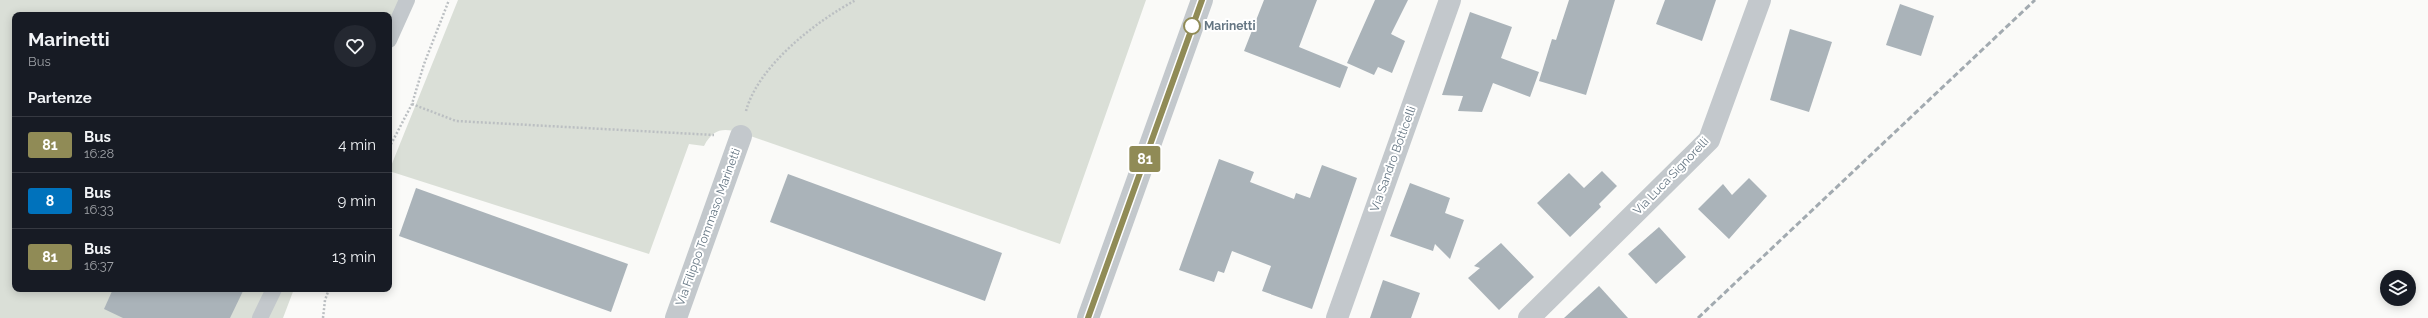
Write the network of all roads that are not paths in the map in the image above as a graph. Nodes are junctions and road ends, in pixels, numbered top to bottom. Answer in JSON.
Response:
{"nodes":[{"id":1,"x":407,"y":0,"type":"edge"},
{"id":2,"x":1202,"y":0,"type":"edge"},
{"id":3,"x":1450,"y":0,"type":"edge"},
{"id":4,"x":1760,"y":0,"type":"edge"},
{"id":5,"x":392,"y":33,"type":"edge"},
{"id":6,"x":741,"y":136,"type":"road end"},
{"id":7,"x":273,"y":292,"type":"edge"},
{"id":8,"x":260,"y":318,"type":"edge"},
{"id":9,"x":676,"y":318,"type":"edge"},
{"id":10,"x":1088,"y":318,"type":"edge"},
{"id":11,"x":1337,"y":318,"type":"edge"},
{"id":12,"x":1529,"y":318,"type":"edge"}],
"edges":[{"from":1,"to":5,"type":"lane"},
{"from":2,"to":10,"type":"street"},
{"from":3,"to":11,"type":"street","name":"Via Sandro Botticelli"},
{"from":4,"to":12,"type":"street","name":"Via Luca Signorelli"},
{"from":6,"to":9,"type":"street","name":"Via Filippo Tommaso Marinetti"},
{"from":7,"to":8,"type":"lane"}]}
